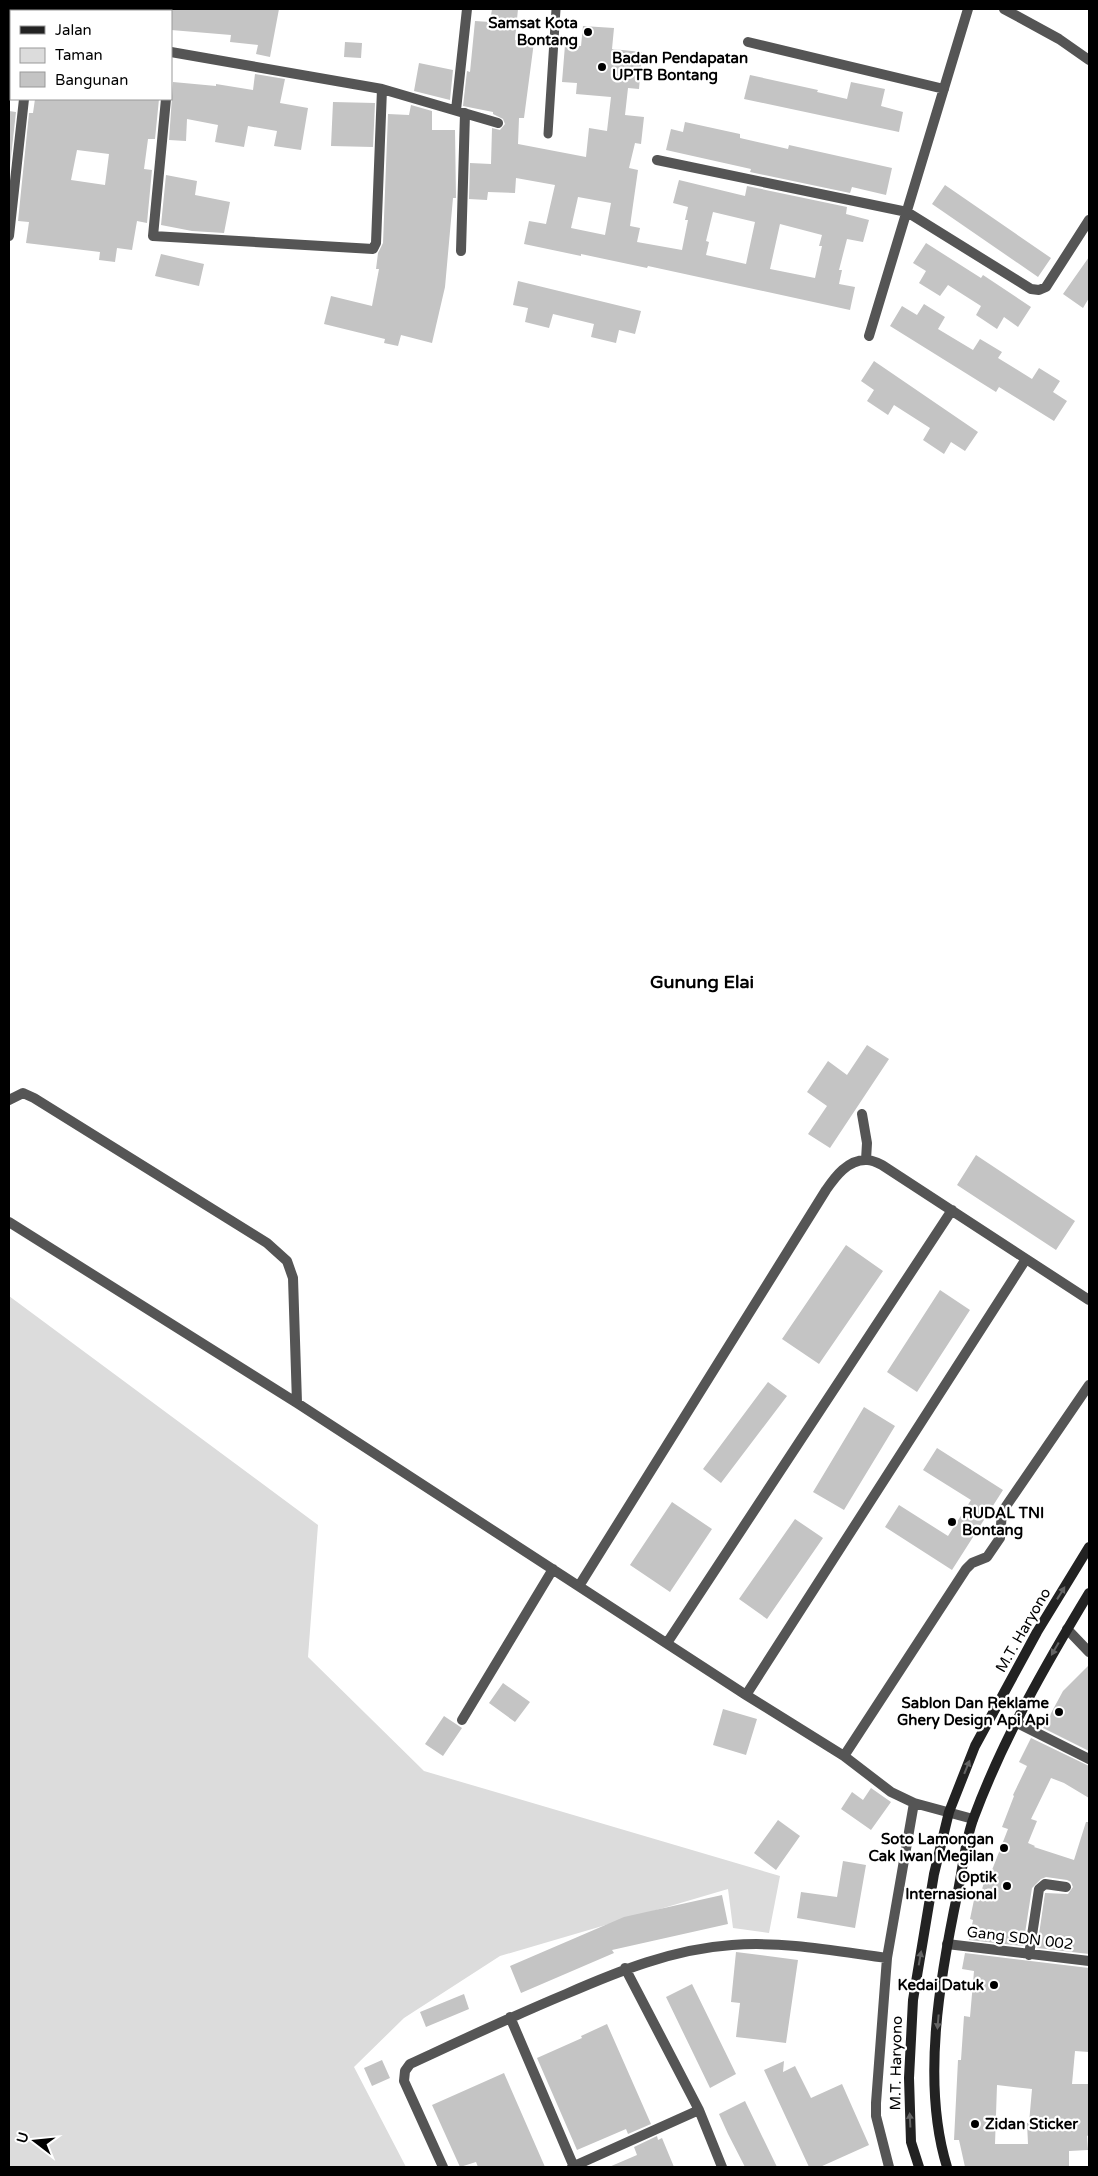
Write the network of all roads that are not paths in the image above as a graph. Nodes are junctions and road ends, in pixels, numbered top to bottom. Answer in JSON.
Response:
{"nodes":[{"id":1,"x":467,"y":9,"type":"edge"},
{"id":2,"x":556,"y":9,"type":"edge"},
{"id":3,"x":968,"y":9,"type":"edge"},
{"id":4,"x":1004,"y":9,"type":"edge"},
{"id":5,"x":748,"y":42,"type":"dead end"},
{"id":6,"x":172,"y":52,"type":"edge"},
{"id":7,"x":1089,"y":60,"type":"edge"},
{"id":8,"x":382,"y":89,"type":"junction"},
{"id":9,"x":944,"y":89,"type":"junction"},
{"id":10,"x":24,"y":100,"type":"edge"},
{"id":11,"x":166,"y":100,"type":"edge"},
{"id":12,"x":460,"y":112,"type":"junction"},
{"id":13,"x":498,"y":123,"type":"dead end"},
{"id":14,"x":548,"y":134,"type":"dead end"},
{"id":15,"x":657,"y":160,"type":"dead end"},
{"id":16,"x":907,"y":212,"type":"junction"},
{"id":17,"x":1089,"y":220,"type":"edge"},
{"id":18,"x":9,"y":236,"type":"edge"},
{"id":19,"x":461,"y":251,"type":"dead end"},
{"id":20,"x":869,"y":336,"type":"dead end"},
{"id":21,"x":9,"y":1100,"type":"edge"},
{"id":22,"x":862,"y":1114,"type":"dead end"},
{"id":23,"x":866,"y":1160,"type":"junction"},
{"id":24,"x":952,"y":1210,"type":"junction"},
{"id":25,"x":9,"y":1222,"type":"edge"},
{"id":26,"x":1026,"y":1259,"type":"junction"},
{"id":27,"x":1089,"y":1300,"type":"edge"},
{"id":28,"x":1089,"y":1385,"type":"edge"},
{"id":29,"x":297,"y":1403,"type":"junction"},
{"id":30,"x":1089,"y":1547,"type":"edge"},
{"id":31,"x":553,"y":1569,"type":"junction"},
{"id":32,"x":579,"y":1586,"type":"junction"},
{"id":33,"x":1089,"y":1592,"type":"edge"},
{"id":34,"x":1067,"y":1629,"type":"junction"},
{"id":35,"x":667,"y":1643,"type":"junction"},
{"id":36,"x":1089,"y":1652,"type":"edge"},
{"id":37,"x":746,"y":1695,"type":"junction"},
{"id":38,"x":462,"y":1720,"type":"dead end"},
{"id":39,"x":1017,"y":1722,"type":"junction"},
{"id":40,"x":844,"y":1756,"type":"junction"},
{"id":41,"x":1089,"y":1759,"type":"edge"},
{"id":42,"x":914,"y":1803,"type":"junction"},
{"id":43,"x":949,"y":1812,"type":"junction"},
{"id":44,"x":973,"y":1819,"type":"junction"},
{"id":45,"x":1066,"y":1887,"type":"dead end"},
{"id":46,"x":947,"y":1944,"type":"junction"},
{"id":47,"x":1029,"y":1955,"type":"junction"},
{"id":48,"x":887,"y":1958,"type":"junction"},
{"id":49,"x":1089,"y":1961,"type":"edge"},
{"id":50,"x":626,"y":1968,"type":"junction"},
{"id":51,"x":510,"y":2017,"type":"junction"},
{"id":52,"x":699,"y":2110,"type":"junction"},
{"id":53,"x":443,"y":2167,"type":"edge"},
{"id":54,"x":573,"y":2167,"type":"edge"},
{"id":55,"x":722,"y":2167,"type":"edge"},
{"id":56,"x":890,"y":2167,"type":"edge"},
{"id":57,"x":919,"y":2167,"type":"edge"},
{"id":58,"x":947,"y":2167,"type":"edge"}],
"edges":[{"from":1,"to":12,"type":"street"},
{"from":2,"to":14,"type":"lane"},
{"from":3,"to":9,"type":"street"},
{"from":4,"to":7,"type":"street"},
{"from":5,"to":9,"type":"street"},
{"from":6,"to":8,"type":"street"},
{"from":8,"to":11,"type":"street"},
{"from":8,"to":12,"type":"street"},
{"from":9,"to":16,"type":"street"},
{"from":10,"to":18,"type":"street"},
{"from":12,"to":13,"type":"street"},
{"from":12,"to":19,"type":"street"},
{"from":15,"to":16,"type":"street"},
{"from":16,"to":17,"type":"street"},
{"from":16,"to":20,"type":"street"},
{"from":21,"to":29,"type":"street"},
{"from":22,"to":23,"type":"street"},
{"from":23,"to":24,"type":"street"},
{"from":23,"to":32,"type":"street"},
{"from":24,"to":26,"type":"street"},
{"from":24,"to":35,"type":"street"},
{"from":25,"to":29,"type":"street"},
{"from":26,"to":27,"type":"street"},
{"from":26,"to":37,"type":"street"},
{"from":28,"to":40,"type":"street"},
{"from":29,"to":31,"type":"street"},
{"from":43,"to":30,"type":"main road","name":"M.T. Haryono","one_way":true},
{"from":31,"to":32,"type":"street"},
{"from":31,"to":38,"type":"street"},
{"from":32,"to":35,"type":"street"},
{"from":33,"to":34,"type":"main road"},
{"from":34,"to":36,"type":"street"},
{"from":34,"to":39,"type":"main road","one_way":true},
{"from":35,"to":37,"type":"street"},
{"from":37,"to":40,"type":"street"},
{"from":39,"to":41,"type":"street"},
{"from":39,"to":44,"type":"main road"},
{"from":40,"to":42,"type":"street"},
{"from":42,"to":43,"type":"street"},
{"from":42,"to":48,"type":"street"},
{"from":43,"to":44,"type":"street"},
{"from":57,"to":43,"type":"main road","name":"M.T. Haryono","one_way":true},
{"from":44,"to":46,"type":"main road"},
{"from":45,"to":47,"type":"street"},
{"from":46,"to":47,"type":"street","name":"Gang SDN 002"},
{"from":46,"to":58,"type":"main road","one_way":true},
{"from":47,"to":49,"type":"street","name":"Gang SDN 002"},
{"from":48,"to":50,"type":"street"},
{"from":48,"to":56,"type":"street"},
{"from":50,"to":51,"type":"street"},
{"from":50,"to":52,"type":"street"},
{"from":51,"to":53,"type":"street"},
{"from":51,"to":54,"type":"street"},
{"from":52,"to":54,"type":"street"},
{"from":52,"to":55,"type":"street"}]}
